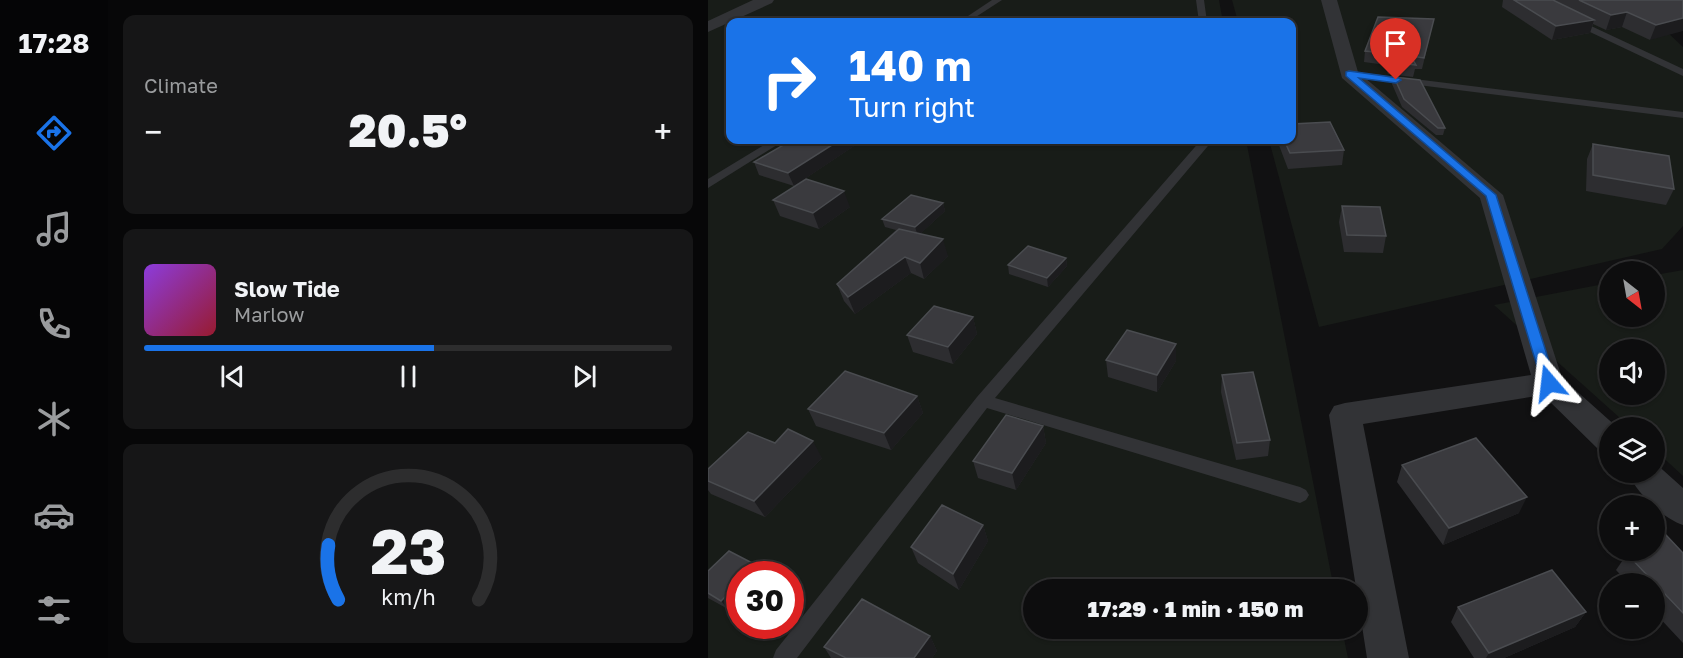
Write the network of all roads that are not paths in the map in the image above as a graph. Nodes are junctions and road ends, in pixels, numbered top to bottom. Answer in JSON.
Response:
{"nodes":[{"id":1,"x":766,"y":0,"type":"edge"},
{"id":2,"x":998,"y":0,"type":"edge"},
{"id":3,"x":1200,"y":0,"type":"edge"},
{"id":4,"x":1329,"y":0,"type":"edge"},
{"id":5,"x":1565,"y":17,"type":"edge"},
{"id":6,"x":727,"y":18,"type":"edge"},
{"id":7,"x":969,"y":18,"type":"edge"},
{"id":8,"x":1202,"y":18,"type":"edge"},
{"id":9,"x":726,"y":19,"type":"edge"},
{"id":10,"x":708,"y":27,"type":"edge"},
{"id":11,"x":1683,"y":73,"type":"edge"},
{"id":12,"x":1349,"y":74,"type":"junction"},
{"id":13,"x":1683,"y":115,"type":"edge"},
{"id":14,"x":773,"y":144,"type":"edge"},
{"id":15,"x":1204,"y":144,"type":"edge"},
{"id":16,"x":708,"y":184,"type":"edge"},
{"id":17,"x":1549,"y":383,"type":"junction"},
{"id":18,"x":983,"y":401,"type":"junction"},
{"id":19,"x":1599,"y":430,"type":"edge"},
{"id":20,"x":1655,"y":483,"type":"edge"},
{"id":21,"x":1300,"y":495,"type":"dead end"},
{"id":22,"x":1683,"y":510,"type":"edge"},
{"id":23,"x":784,"y":658,"type":"edge"},
{"id":24,"x":1388,"y":658,"type":"edge"}],
"edges":[{"from":1,"to":6,"type":"street"},
{"from":2,"to":7,"type":"lane"},
{"from":3,"to":8,"type":"lane"},
{"from":4,"to":12,"type":"street"},
{"from":5,"to":11,"type":"lane"},
{"from":9,"to":10,"type":"street"},
{"from":12,"to":13,"type":"lane"},
{"from":12,"to":17,"type":"street"},
{"from":14,"to":16,"type":"lane"},
{"from":15,"to":18,"type":"lane"},
{"from":17,"to":19,"type":"street"},
{"from":17,"to":24,"type":"street"},
{"from":18,"to":21,"type":"lane"},
{"from":18,"to":23,"type":"lane"},
{"from":20,"to":22,"type":"street"}]}
